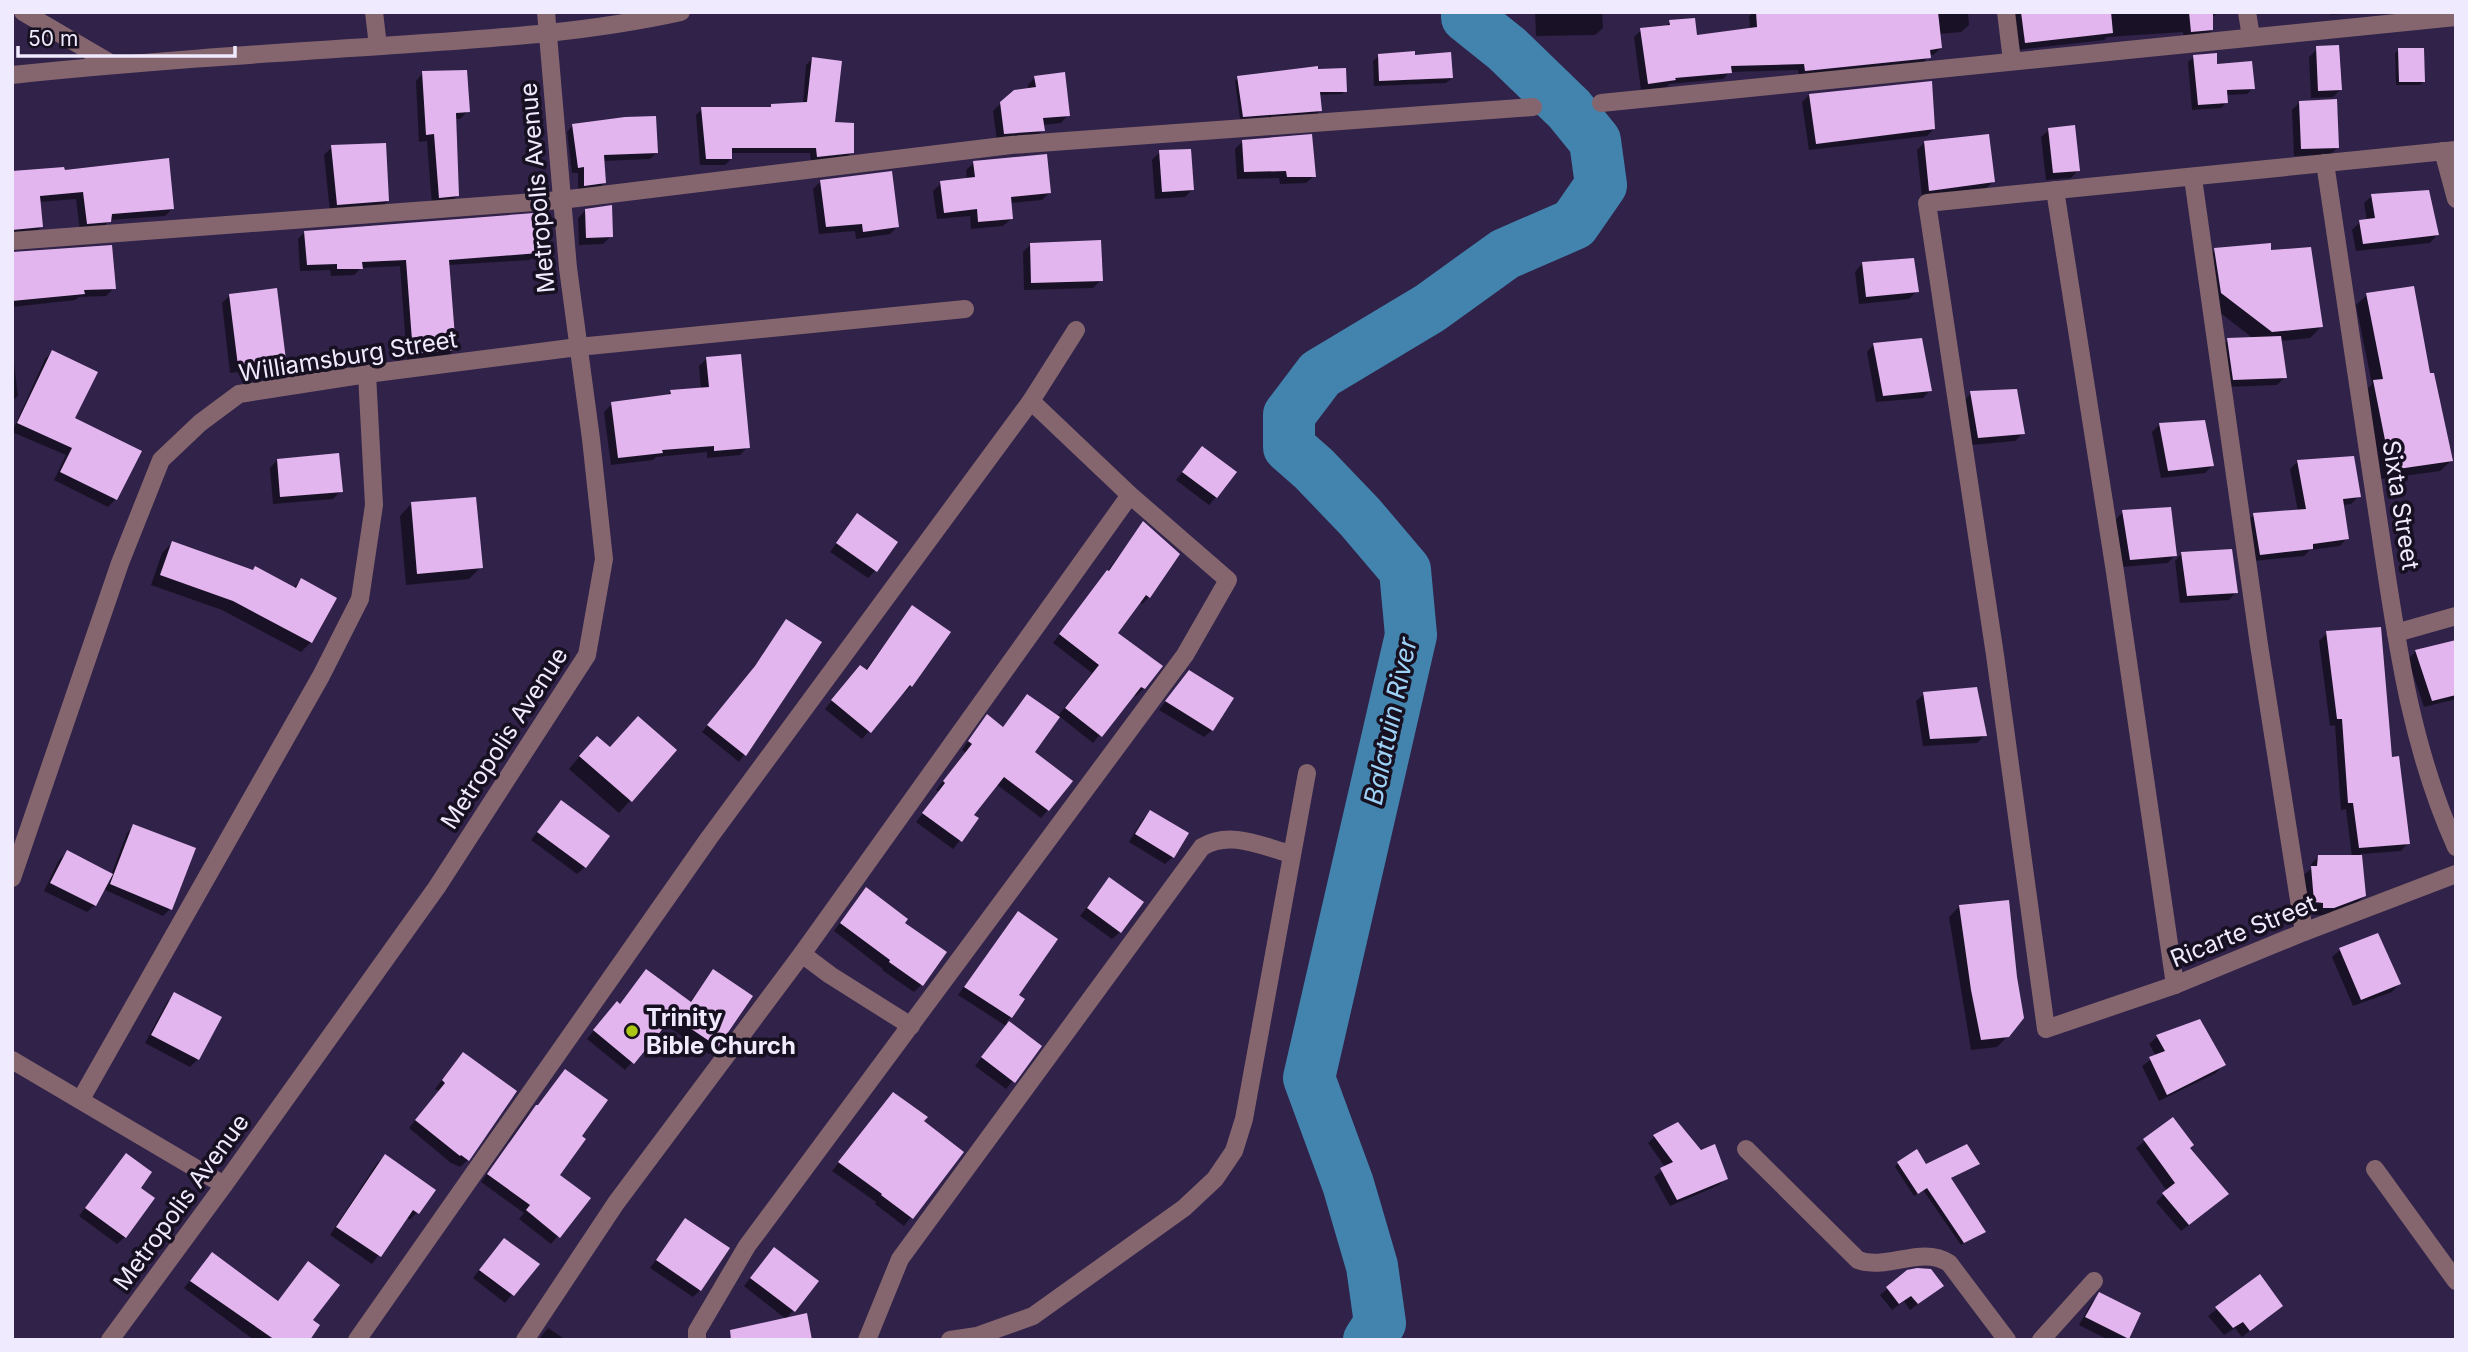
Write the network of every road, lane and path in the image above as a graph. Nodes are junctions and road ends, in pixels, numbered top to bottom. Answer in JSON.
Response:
{"nodes":[{"id":1,"x":23,"y":12,"type":"edge"},
{"id":2,"x":374,"y":12,"type":"edge"},
{"id":3,"x":546,"y":12,"type":"edge"},
{"id":4,"x":681,"y":12,"type":"edge"},
{"id":5,"x":2006,"y":12,"type":"edge"},
{"id":6,"x":2247,"y":12,"type":"edge"},
{"id":7,"x":2456,"y":16,"type":"edge"},
{"id":8,"x":637,"y":17,"type":"edge"},
{"id":9,"x":548,"y":35,"type":"junction"},
{"id":10,"x":2251,"y":37,"type":"junction"},
{"id":11,"x":378,"y":46,"type":"junction"},
{"id":12,"x":2011,"y":61,"type":"junction"},
{"id":13,"x":111,"y":65,"type":"junction"},
{"id":14,"x":12,"y":75,"type":"edge"},
{"id":15,"x":1601,"y":103,"type":"dead end"},
{"id":16,"x":1533,"y":107,"type":"dead end"},
{"id":17,"x":2450,"y":150,"type":"edge"},
{"id":18,"x":2325,"y":163,"type":"junction"},
{"id":19,"x":2193,"y":178,"type":"junction"},
{"id":20,"x":2055,"y":190,"type":"junction"},
{"id":21,"x":2456,"y":199,"type":"edge"},
{"id":22,"x":561,"y":200,"type":"junction"},
{"id":23,"x":12,"y":241,"type":"edge"},
{"id":24,"x":965,"y":309,"type":"dead end"},
{"id":25,"x":1076,"y":330,"type":"dead end"},
{"id":26,"x":578,"y":347,"type":"junction"},
{"id":27,"x":367,"y":374,"type":"junction"},
{"id":28,"x":1031,"y":401,"type":"junction"},
{"id":29,"x":1130,"y":495,"type":"junction"},
{"id":30,"x":2456,"y":616,"type":"edge"},
{"id":31,"x":2396,"y":633,"type":"junction"},
{"id":32,"x":1307,"y":773,"type":"dead end"},
{"id":33,"x":2456,"y":847,"type":"edge"},
{"id":34,"x":1291,"y":854,"type":"junction"},
{"id":35,"x":2456,"y":874,"type":"edge"},
{"id":36,"x":12,"y":878,"type":"edge"},
{"id":37,"x":2304,"y":932,"type":"junction"},
{"id":38,"x":802,"y":954,"type":"junction"},
{"id":39,"x":2175,"y":985,"type":"junction"},
{"id":40,"x":911,"y":1026,"type":"junction"},
{"id":41,"x":12,"y":1060,"type":"edge"},
{"id":42,"x":81,"y":1099,"type":"junction"},
{"id":43,"x":1746,"y":1149,"type":"dead end"},
{"id":44,"x":2375,"y":1169,"type":"dead end"},
{"id":45,"x":224,"y":1185,"type":"junction"},
{"id":46,"x":2094,"y":1281,"type":"dead end"},
{"id":47,"x":2456,"y":1281,"type":"edge"},
{"id":48,"x":2002,"y":1338,"type":"edge"},
{"id":49,"x":110,"y":1340,"type":"edge"},
{"id":50,"x":357,"y":1340,"type":"edge"},
{"id":51,"x":525,"y":1340,"type":"edge"},
{"id":52,"x":697,"y":1340,"type":"edge"},
{"id":53,"x":867,"y":1340,"type":"edge"},
{"id":54,"x":950,"y":1340,"type":"edge"},
{"id":55,"x":2041,"y":1340,"type":"edge"}],
"edges":[{"from":1,"to":13,"type":"street"},
{"from":2,"to":11,"type":"street"},
{"from":3,"to":9,"type":"street","name":"Metropolis Avenue"},
{"from":4,"to":8,"type":"street"},
{"from":5,"to":12,"type":"street"},
{"from":6,"to":10,"type":"street"},
{"from":7,"to":10,"type":"street"},
{"from":8,"to":9,"type":"street"},
{"from":9,"to":11,"type":"street"},
{"from":9,"to":22,"type":"street","name":"Metropolis Avenue"},
{"from":10,"to":12,"type":"street"},
{"from":11,"to":13,"type":"street"},
{"from":12,"to":15,"type":"street"},
{"from":13,"to":14,"type":"street"},
{"from":16,"to":22,"type":"street"},
{"from":17,"to":18,"type":"street"},
{"from":17,"to":21,"type":"street"},
{"from":18,"to":19,"type":"street"},
{"from":18,"to":31,"type":"street","name":"Sixta Street"},
{"from":19,"to":20,"type":"street"},
{"from":19,"to":37,"type":"street"},
{"from":20,"to":39,"type":"street"},
{"from":20,"to":39,"type":"street","name":"Ricarte Street"},
{"from":22,"to":23,"type":"street"},
{"from":22,"to":26,"type":"street","name":"Metropolis Avenue"},
{"from":24,"to":26,"type":"street","name":"Williamsburg Street"},
{"from":25,"to":28,"type":"street"},
{"from":26,"to":27,"type":"street","name":"Williamsburg Street"},
{"from":26,"to":45,"type":"street","name":"Metropolis Avenue"},
{"from":27,"to":36,"type":"street","name":"Williamsburg Street"},
{"from":27,"to":42,"type":"street"},
{"from":28,"to":29,"type":"street"},
{"from":28,"to":50,"type":"street"},
{"from":29,"to":38,"type":"street"},
{"from":29,"to":40,"type":"street"},
{"from":30,"to":31,"type":"street"},
{"from":31,"to":33,"type":"street","name":"Sixta Street"},
{"from":32,"to":34,"type":"street"},
{"from":34,"to":53,"type":"street"},
{"from":34,"to":54,"type":"street"},
{"from":35,"to":37,"type":"street","name":"Ricarte Street"},
{"from":37,"to":39,"type":"street","name":"Ricarte Street"},
{"from":38,"to":40,"type":"street"},
{"from":38,"to":51,"type":"street"},
{"from":40,"to":52,"type":"street"},
{"from":41,"to":42,"type":"street"},
{"from":42,"to":45,"type":"street"},
{"from":43,"to":48,"type":"street"},
{"from":44,"to":47,"type":"street"},
{"from":45,"to":49,"type":"street","name":"Metropolis Avenue"},
{"from":46,"to":55,"type":"street"}]}
